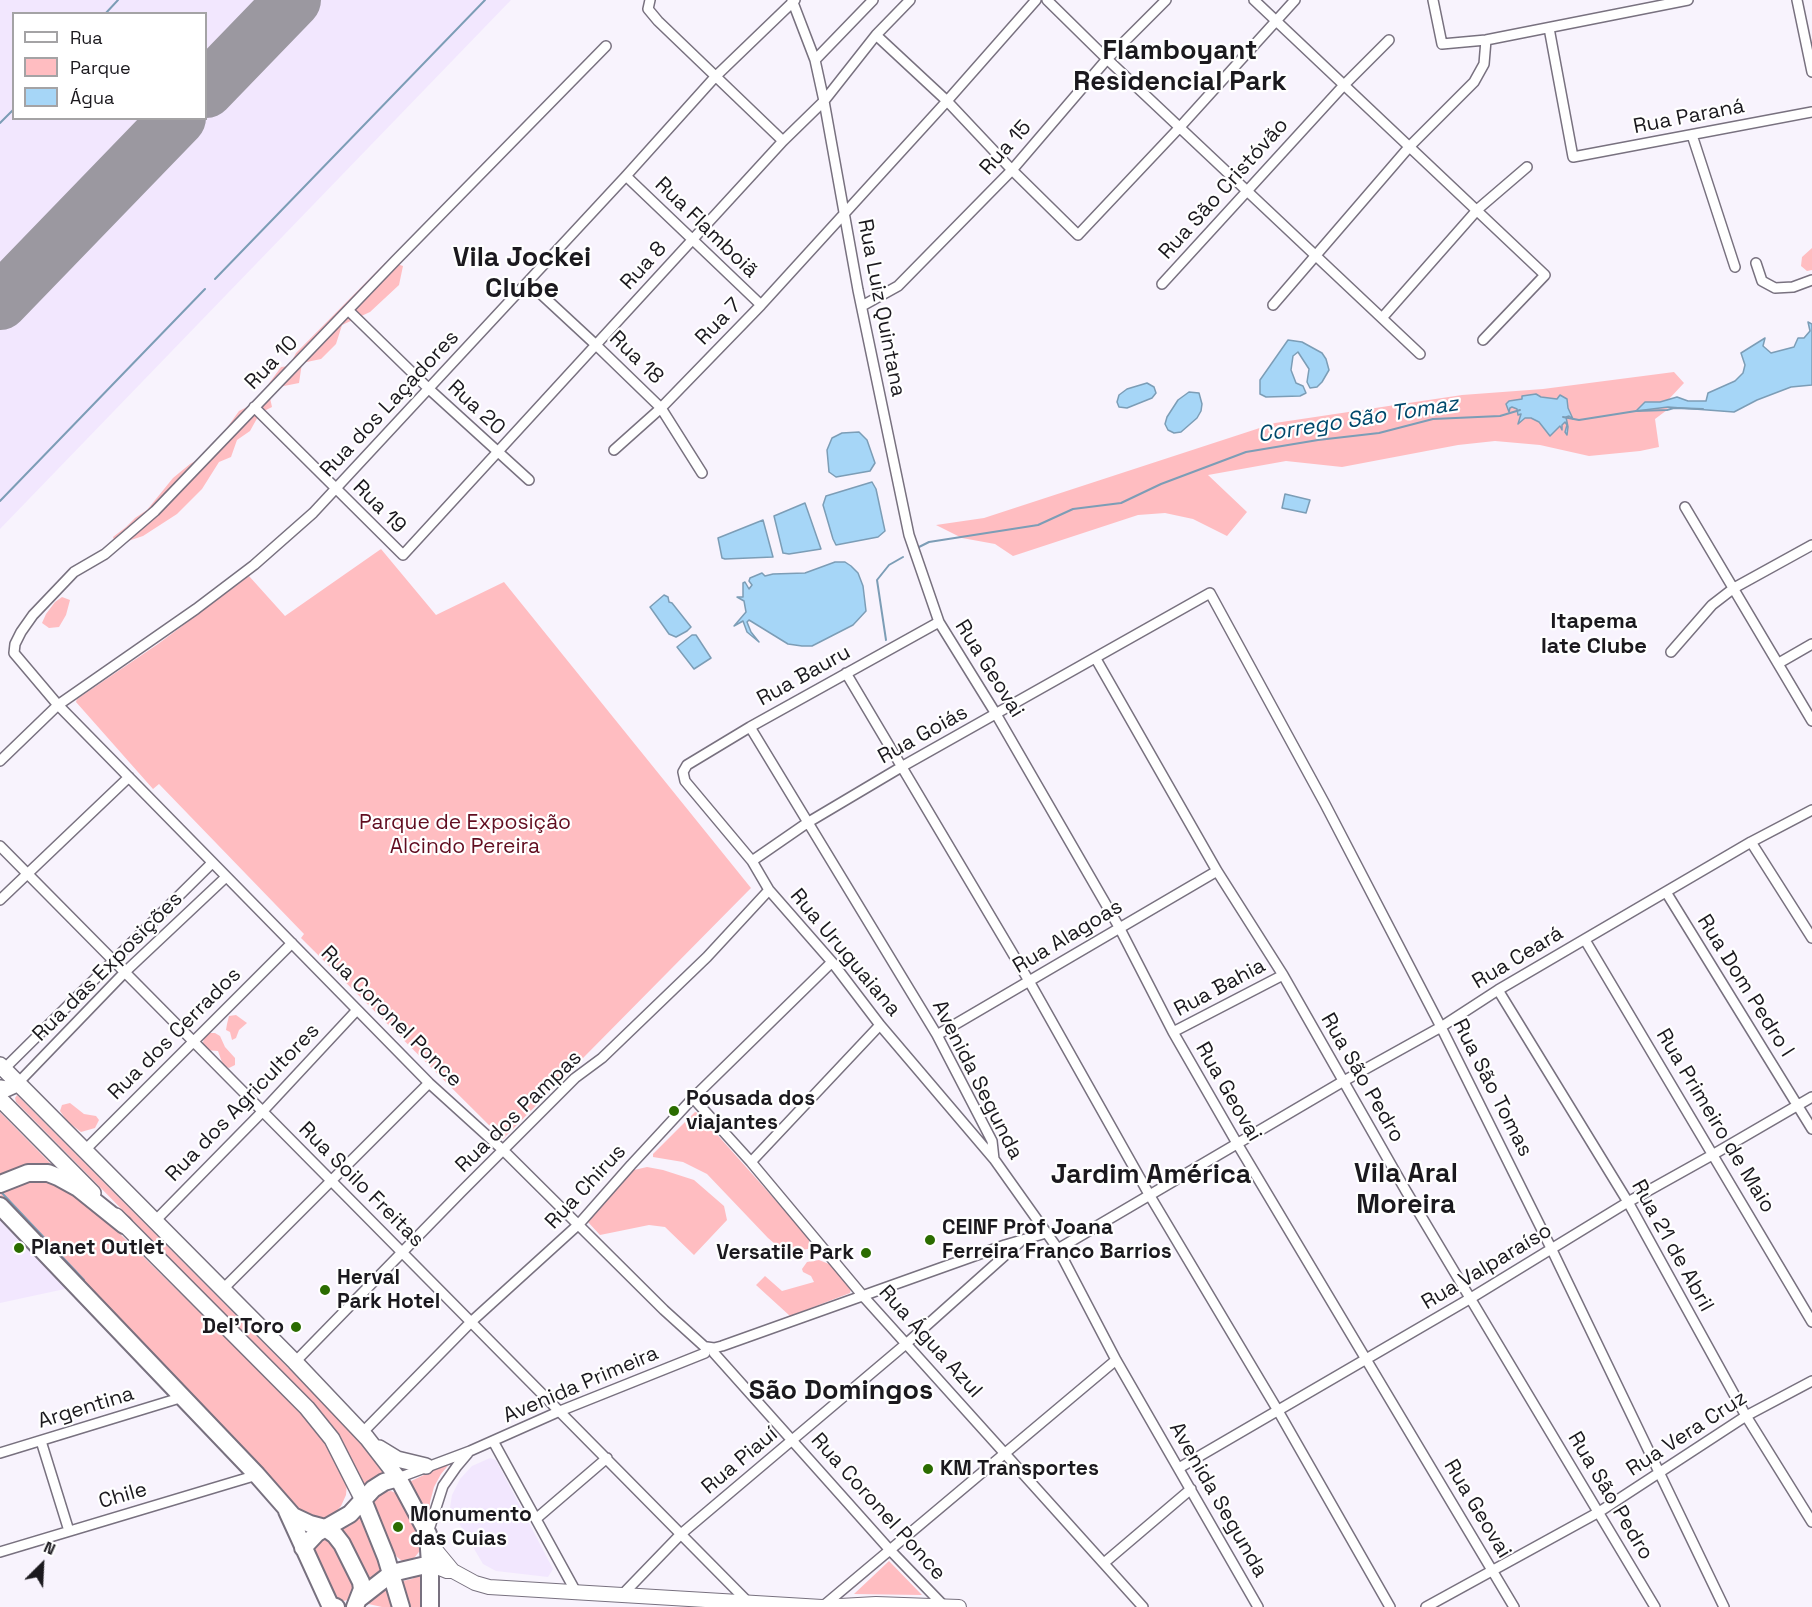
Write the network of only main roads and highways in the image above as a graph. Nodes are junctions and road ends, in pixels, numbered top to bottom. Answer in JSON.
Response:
{"nodes":[{"id":1,"x":2,"y":1067,"type":"edge"},
{"id":2,"x":17,"y":1084,"type":"junction"},
{"id":3,"x":0,"y":1088,"type":"edge"},
{"id":4,"x":0,"y":1099,"type":"edge"},
{"id":5,"x":0,"y":1184,"type":"edge"},
{"id":6,"x":0,"y":1206,"type":"edge"},
{"id":7,"x":124,"y":1225,"type":"junction"},
{"id":8,"x":365,"y":1436,"type":"junction"},
{"id":9,"x":426,"y":1466,"type":"road end"},
{"id":10,"x":398,"y":1478,"type":"junction"},
{"id":11,"x":363,"y":1500,"type":"junction"},
{"id":12,"x":285,"y":1507,"type":"junction"},
{"id":13,"x":325,"y":1528,"type":"junction"},
{"id":14,"x":303,"y":1548,"type":"junction"},
{"id":15,"x":406,"y":1566,"type":"junction"},
{"id":16,"x":357,"y":1602,"type":"edge"},
{"id":17,"x":332,"y":1606,"type":"edge"},
{"id":18,"x":401,"y":1607,"type":"edge"},
{"id":19,"x":430,"y":1607,"type":"edge"}],
"edges":[{"from":1,"to":2,"type":"main road"},
{"from":2,"to":3,"type":"main road"},
{"from":2,"to":8,"type":"main road"},
{"from":4,"to":7,"type":"main road"},
{"from":5,"to":7,"type":"highway"},
{"from":6,"to":12,"type":"highway"},
{"from":7,"to":11,"type":"main road"},
{"from":8,"to":9,"type":"main road"},
{"from":8,"to":10,"type":"main road"},
{"from":10,"to":11,"type":"highway"},
{"from":10,"to":15,"type":"highway"},
{"from":11,"to":13,"type":"highway"},
{"from":11,"to":15,"type":"highway"},
{"from":12,"to":13,"type":"highway"},
{"from":12,"to":14,"type":"highway"},
{"from":13,"to":14,"type":"highway"},
{"from":13,"to":16,"type":"highway"},
{"from":14,"to":17,"type":"highway"},
{"from":15,"to":16,"type":"highway"},
{"from":15,"to":18,"type":"highway"},
{"from":15,"to":19,"type":"highway"}]}
